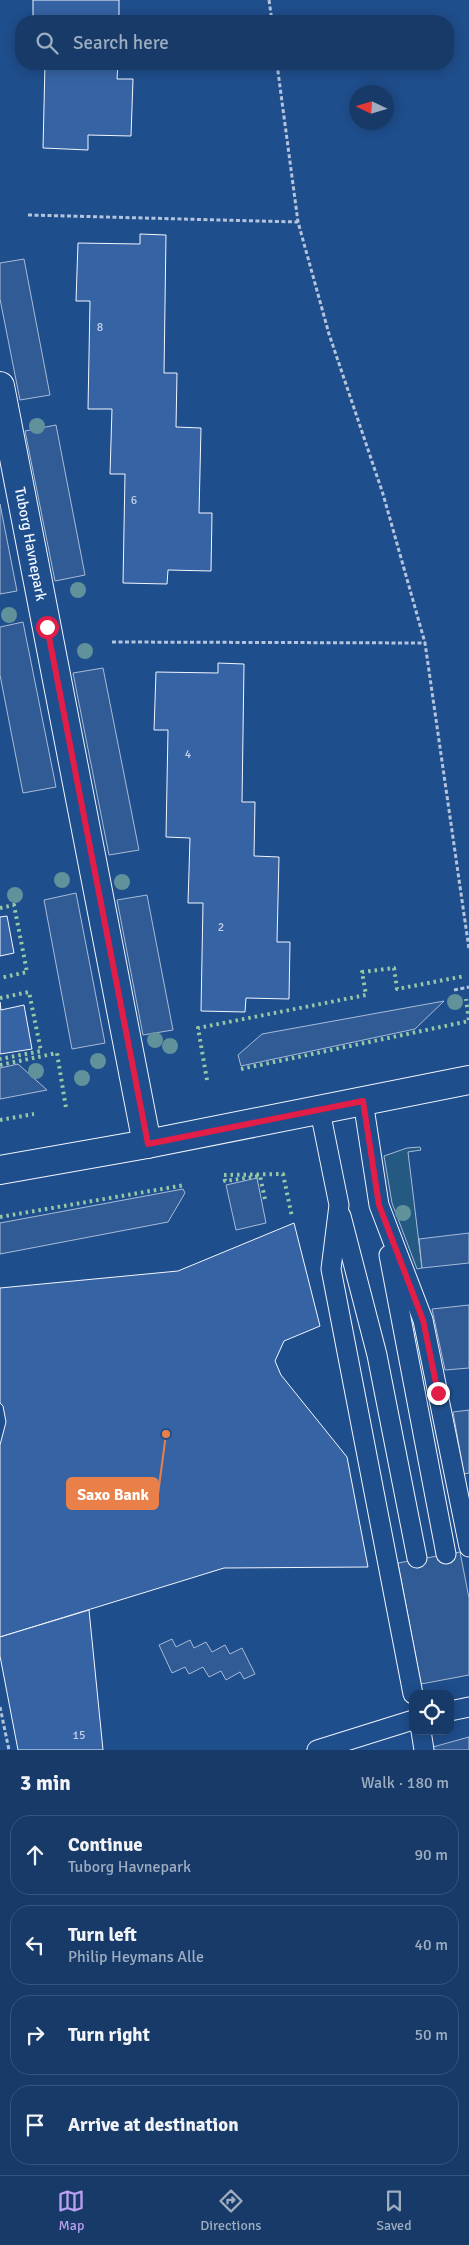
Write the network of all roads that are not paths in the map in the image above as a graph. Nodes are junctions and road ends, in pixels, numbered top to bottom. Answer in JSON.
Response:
{"nodes":[{"id":1,"x":0,"y":386,"type":"edge"},
{"id":2,"x":469,"y":1080,"type":"edge"},
{"id":3,"x":363,"y":1101,"type":"junction"},
{"id":4,"x":320,"y":1111,"type":"junction"},
{"id":5,"x":148,"y":1144,"type":"junction"},
{"id":6,"x":0,"y":1170,"type":"edge"},
{"id":7,"x":339,"y":1205,"type":"junction"},
{"id":8,"x":379,"y":1205,"type":"junction"},
{"id":9,"x":469,"y":1547,"type":"edge"},
{"id":10,"x":446,"y":1554,"type":"dead end"},
{"id":11,"x":417,"y":1558,"type":"dead end"},
{"id":12,"x":412,"y":1690,"type":"edge"},
{"id":13,"x":469,"y":1707,"type":"edge"},
{"id":14,"x":454,"y":1711,"type":"edge"},
{"id":15,"x":409,"y":1721,"type":"edge"},
{"id":16,"x":422,"y":1735,"type":"edge"},
{"id":17,"x":317,"y":1750,"type":"edge"},
{"id":18,"x":424,"y":1750,"type":"edge"}],
"edges":[{"from":1,"to":5,"type":"street","name":"Tuborg Havnepark"},
{"from":2,"to":3,"type":"street"},
{"from":3,"to":4,"type":"street"},
{"from":3,"to":8,"type":"lane"},
{"from":4,"to":5,"type":"street"},
{"from":4,"to":7,"type":"lane"},
{"from":5,"to":6,"type":"street"},
{"from":7,"to":11,"type":"lane"},
{"from":7,"to":12,"type":"lane"},
{"from":8,"to":9,"type":"lane"},
{"from":8,"to":10,"type":"lane"},
{"from":13,"to":14,"type":"lane"},
{"from":15,"to":17,"type":"lane"},
{"from":16,"to":18,"type":"lane"}]}
